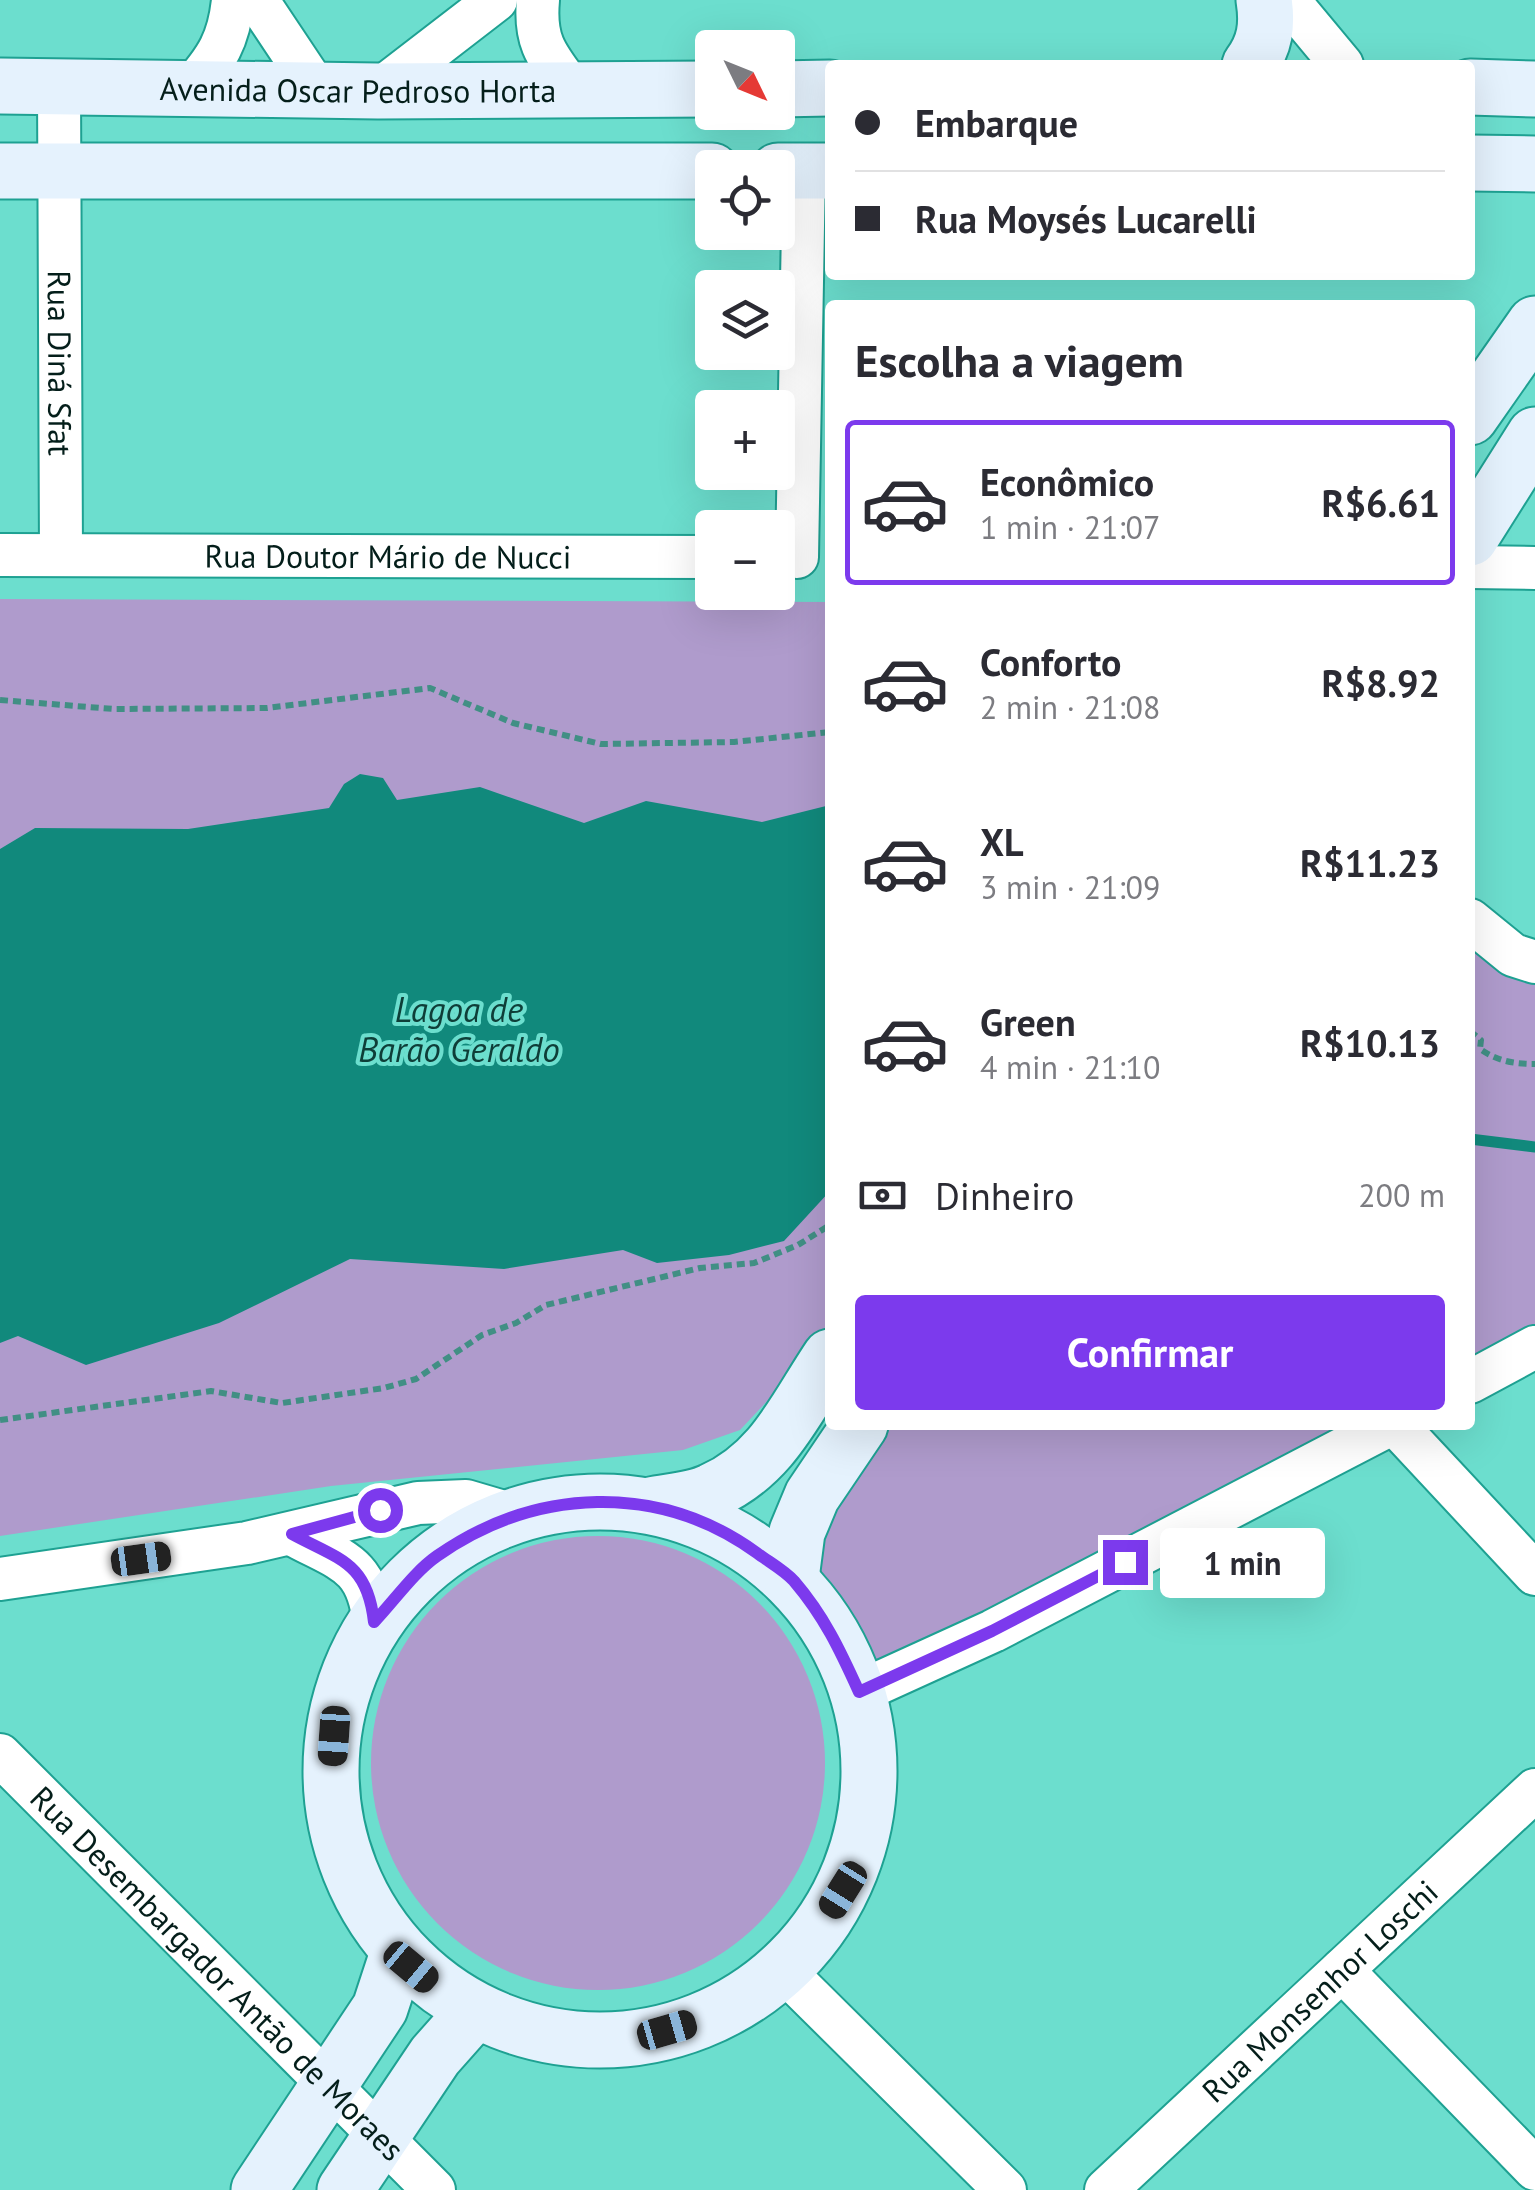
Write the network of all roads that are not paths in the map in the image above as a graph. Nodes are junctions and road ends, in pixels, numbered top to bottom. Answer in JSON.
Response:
{"nodes":[{"id":1,"x":233,"y":0,"type":"edge"},
{"id":2,"x":257,"y":0,"type":"edge"},
{"id":3,"x":496,"y":0,"type":"edge"},
{"id":4,"x":538,"y":0,"type":"edge"},
{"id":5,"x":1264,"y":0,"type":"edge"},
{"id":6,"x":1288,"y":0,"type":"edge"},
{"id":7,"x":1253,"y":60,"type":"edge"},
{"id":8,"x":1338,"y":60,"type":"edge"},
{"id":9,"x":0,"y":86,"type":"edge"},
{"id":10,"x":1475,"y":86,"type":"edge"},
{"id":11,"x":59,"y":88,"type":"junction"},
{"id":12,"x":825,"y":88,"type":"edge"},
{"id":13,"x":190,"y":89,"type":"junction"},
{"id":14,"x":795,"y":89,"type":"edge"},
{"id":15,"x":1535,"y":89,"type":"edge"},
{"id":16,"x":317,"y":90,"type":"junction"},
{"id":17,"x":573,"y":90,"type":"junction"},
{"id":18,"x":695,"y":90,"type":"edge"},
{"id":19,"x":378,"y":91,"type":"junction"},
{"id":20,"x":804,"y":171,"type":"edge"},
{"id":21,"x":0,"y":172,"type":"edge"},
{"id":22,"x":57,"y":172,"type":"junction"},
{"id":23,"x":695,"y":172,"type":"edge"},
{"id":24,"x":1535,"y":324,"type":"edge"},
{"id":25,"x":1475,"y":410,"type":"edge"},
{"id":26,"x":1535,"y":435,"type":"edge"},
{"id":27,"x":1475,"y":530,"type":"edge"},
{"id":28,"x":0,"y":555,"type":"edge"},
{"id":29,"x":61,"y":555,"type":"junction"},
{"id":30,"x":695,"y":556,"type":"edge"},
{"id":31,"x":801,"y":557,"type":"edge"},
{"id":32,"x":1475,"y":567,"type":"edge"},
{"id":33,"x":1535,"y":568,"type":"edge"},
{"id":34,"x":1475,"y":924,"type":"edge"},
{"id":35,"x":1535,"y":962,"type":"edge"},
{"id":36,"x":1535,"y":1347,"type":"edge"},
{"id":37,"x":825,"y":1365,"type":"edge"},
{"id":38,"x":1475,"y":1379,"type":"edge"},
{"id":39,"x":857,"y":1430,"type":"edge"},
{"id":40,"x":1382,"y":1430,"type":"edge"},
{"id":41,"x":1397,"y":1430,"type":"edge"},
{"id":42,"x":638,"y":1494,"type":"junction"},
{"id":43,"x":514,"y":1514,"type":"junction"},
{"id":44,"x":292,"y":1534,"type":"junction"},
{"id":45,"x":1535,"y":1574,"type":"edge"},
{"id":46,"x":791,"y":1578,"type":"junction"},
{"id":47,"x":0,"y":1579,"type":"edge"},
{"id":48,"x":374,"y":1622,"type":"junction"},
{"id":49,"x":859,"y":1692,"type":"junction"},
{"id":50,"x":0,"y":1755,"type":"edge"},
{"id":51,"x":1535,"y":1790,"type":"edge"},
{"id":52,"x":404,"y":1960,"type":"junction"},
{"id":53,"x":782,"y":1970,"type":"junction"},
{"id":54,"x":1342,"y":1970,"type":"junction"},
{"id":55,"x":474,"y":2012,"type":"junction"},
{"id":56,"x":328,"y":2086,"type":"junction"},
{"id":57,"x":381,"y":2138,"type":"junction"},
{"id":58,"x":1535,"y":2169,"type":"edge"},
{"id":59,"x":260,"y":2190,"type":"edge"},
{"id":60,"x":345,"y":2190,"type":"edge"},
{"id":61,"x":434,"y":2190,"type":"edge"},
{"id":62,"x":1006,"y":2190,"type":"edge"},
{"id":63,"x":1106,"y":2190,"type":"edge"}],
"edges":[{"from":1,"to":13,"type":"street"},
{"from":2,"to":16,"type":"street"},
{"from":3,"to":19,"type":"street"},
{"from":4,"to":17,"type":"street"},
{"from":5,"to":7,"type":"main road"},
{"from":6,"to":8,"type":"street"},
{"from":9,"to":11,"type":"main road","name":"Avenida Oscar Pedroso Horta"},
{"from":10,"to":15,"type":"main road"},
{"from":11,"to":13,"type":"main road","name":"Avenida Oscar Pedroso Horta"},
{"from":11,"to":22,"type":"street","name":"Rua Diná Sfat"},
{"from":12,"to":14,"type":"main road"},
{"from":13,"to":16,"type":"main road","name":"Avenida Oscar Pedroso Horta"},
{"from":16,"to":19,"type":"main road","name":"Avenida Oscar Pedroso Horta"},
{"from":17,"to":18,"type":"main road","name":"Avenida Oscar Pedroso Horta"},
{"from":17,"to":19,"type":"main road","name":"Avenida Oscar Pedroso Horta"},
{"from":20,"to":31,"type":"street"},
{"from":21,"to":22,"type":"main road"},
{"from":22,"to":23,"type":"main road"},
{"from":22,"to":29,"type":"street","name":"Rua Diná Sfat"},
{"from":24,"to":25,"type":"main road"},
{"from":26,"to":27,"type":"main road"},
{"from":28,"to":29,"type":"street","name":"Rua Doutor Mário de Nucci"},
{"from":29,"to":30,"type":"street","name":"Rua Doutor Mário de Nucci"},
{"from":32,"to":33,"type":"street"},
{"from":34,"to":35,"type":"street"},
{"from":36,"to":38,"type":"street"},
{"from":37,"to":42,"type":"main road"},
{"from":39,"to":46,"type":"main road"},
{"from":40,"to":49,"type":"street"},
{"from":41,"to":45,"type":"street"},
{"from":42,"to":43,"type":"main road"},
{"from":42,"to":46,"type":"main road"},
{"from":43,"to":44,"type":"street"},
{"from":43,"to":48,"type":"main road"},
{"from":44,"to":47,"type":"street"},
{"from":44,"to":48,"type":"street"},
{"from":46,"to":49,"type":"main road"},
{"from":48,"to":52,"type":"main road"},
{"from":49,"to":53,"type":"main road"},
{"from":50,"to":56,"type":"street","name":"Rua Desembargador Antão de Moraes"},
{"from":51,"to":54,"type":"street","name":"Rua Monsenhor Loschi"},
{"from":52,"to":55,"type":"main road"},
{"from":52,"to":56,"type":"main road"},
{"from":53,"to":55,"type":"main road"},
{"from":53,"to":62,"type":"street"},
{"from":54,"to":58,"type":"street"},
{"from":54,"to":63,"type":"street","name":"Rua Monsenhor Loschi"},
{"from":55,"to":57,"type":"main road"},
{"from":56,"to":57,"type":"street","name":"Rua Desembargador Antão de Moraes"},
{"from":56,"to":59,"type":"main road"},
{"from":57,"to":60,"type":"main road"},
{"from":57,"to":61,"type":"street","name":"Rua Desembargador Antão de Moraes"}]}
